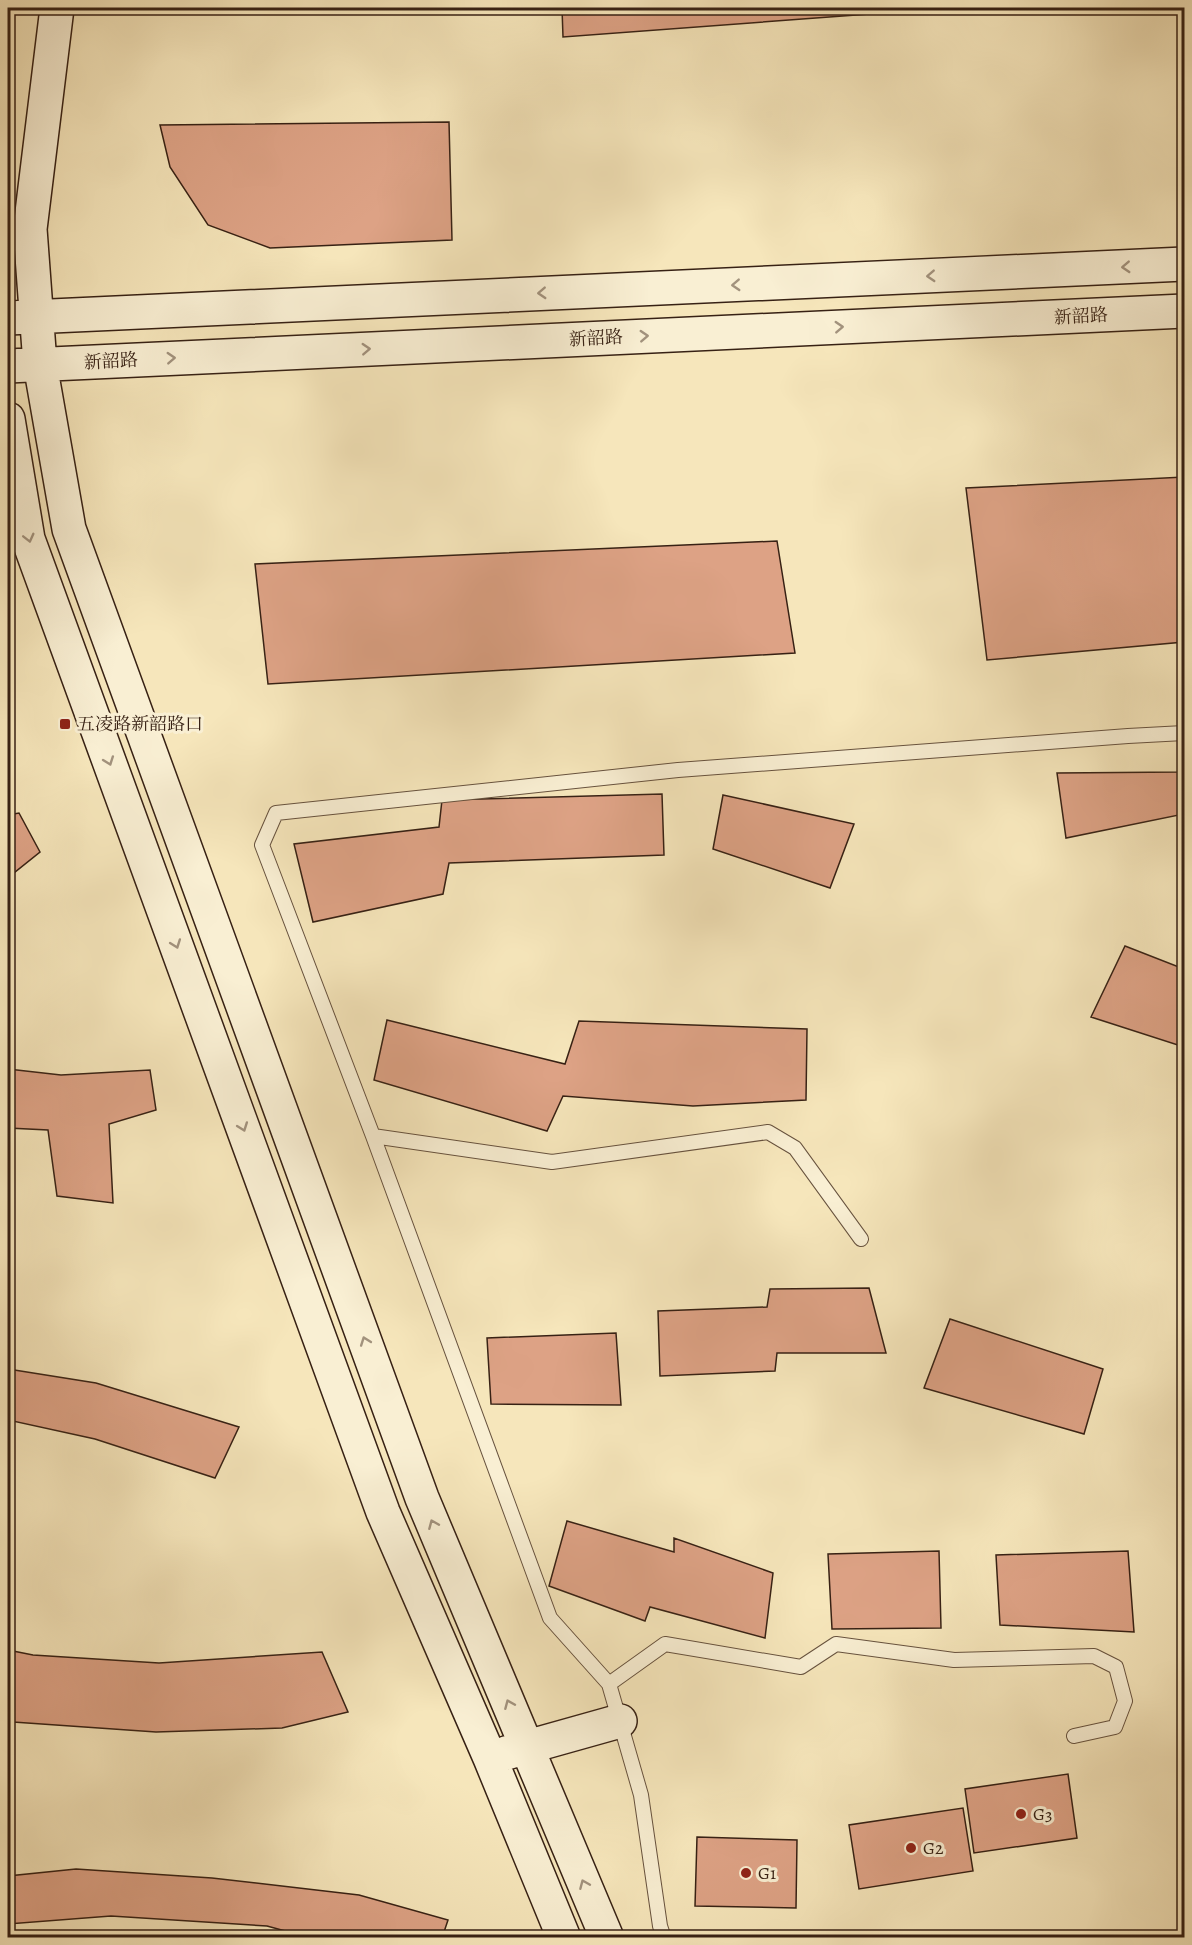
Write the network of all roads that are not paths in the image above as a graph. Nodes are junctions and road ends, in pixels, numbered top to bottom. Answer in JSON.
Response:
{"nodes":[{"id":1,"x":57,"y":8,"type":"edge"},
{"id":2,"x":1185,"y":264,"type":"edge"},
{"id":3,"x":1185,"y":311,"type":"edge"},
{"id":4,"x":22,"y":317,"type":"edge"},
{"id":5,"x":40,"y":364,"type":"junction"},
{"id":6,"x":8,"y":366,"type":"edge"},
{"id":7,"x":8,"y":419,"type":"edge"},
{"id":8,"x":1185,"y":733,"type":"edge"},
{"id":9,"x":373,"y":1136,"type":"junction"},
{"id":10,"x":861,"y":1239,"type":"dead end"},
{"id":11,"x":609,"y":1684,"type":"junction"},
{"id":12,"x":620,"y":1721,"type":"junction"},
{"id":13,"x":1074,"y":1736,"type":"dead end"},
{"id":14,"x":526,"y":1746,"type":"junction"},
{"id":15,"x":490,"y":1758,"type":"junction"},
{"id":16,"x":564,"y":1938,"type":"edge"},
{"id":17,"x":607,"y":1938,"type":"edge"},
{"id":18,"x":664,"y":1938,"type":"edge"}],
"edges":[{"from":1,"to":4,"type":"street"},
{"from":2,"to":4,"type":"street","one_way":true},
{"from":5,"to":3,"type":"street","name":"新韶路","one_way":true},
{"from":4,"to":5,"type":"street"},
{"from":5,"to":6,"type":"street","name":"新韶路"},
{"from":14,"to":5,"type":"street","one_way":true},
{"from":7,"to":15,"type":"street","one_way":true},
{"from":8,"to":9,"type":"lane"},
{"from":9,"to":10,"type":"lane"},
{"from":9,"to":11,"type":"lane"},
{"from":11,"to":12,"type":"lane"},
{"from":11,"to":13,"type":"lane"},
{"from":12,"to":14,"type":"street"},
{"from":12,"to":18,"type":"lane"},
{"from":14,"to":15,"type":"street"},
{"from":17,"to":14,"type":"street","one_way":true},
{"from":15,"to":16,"type":"street"}]}
